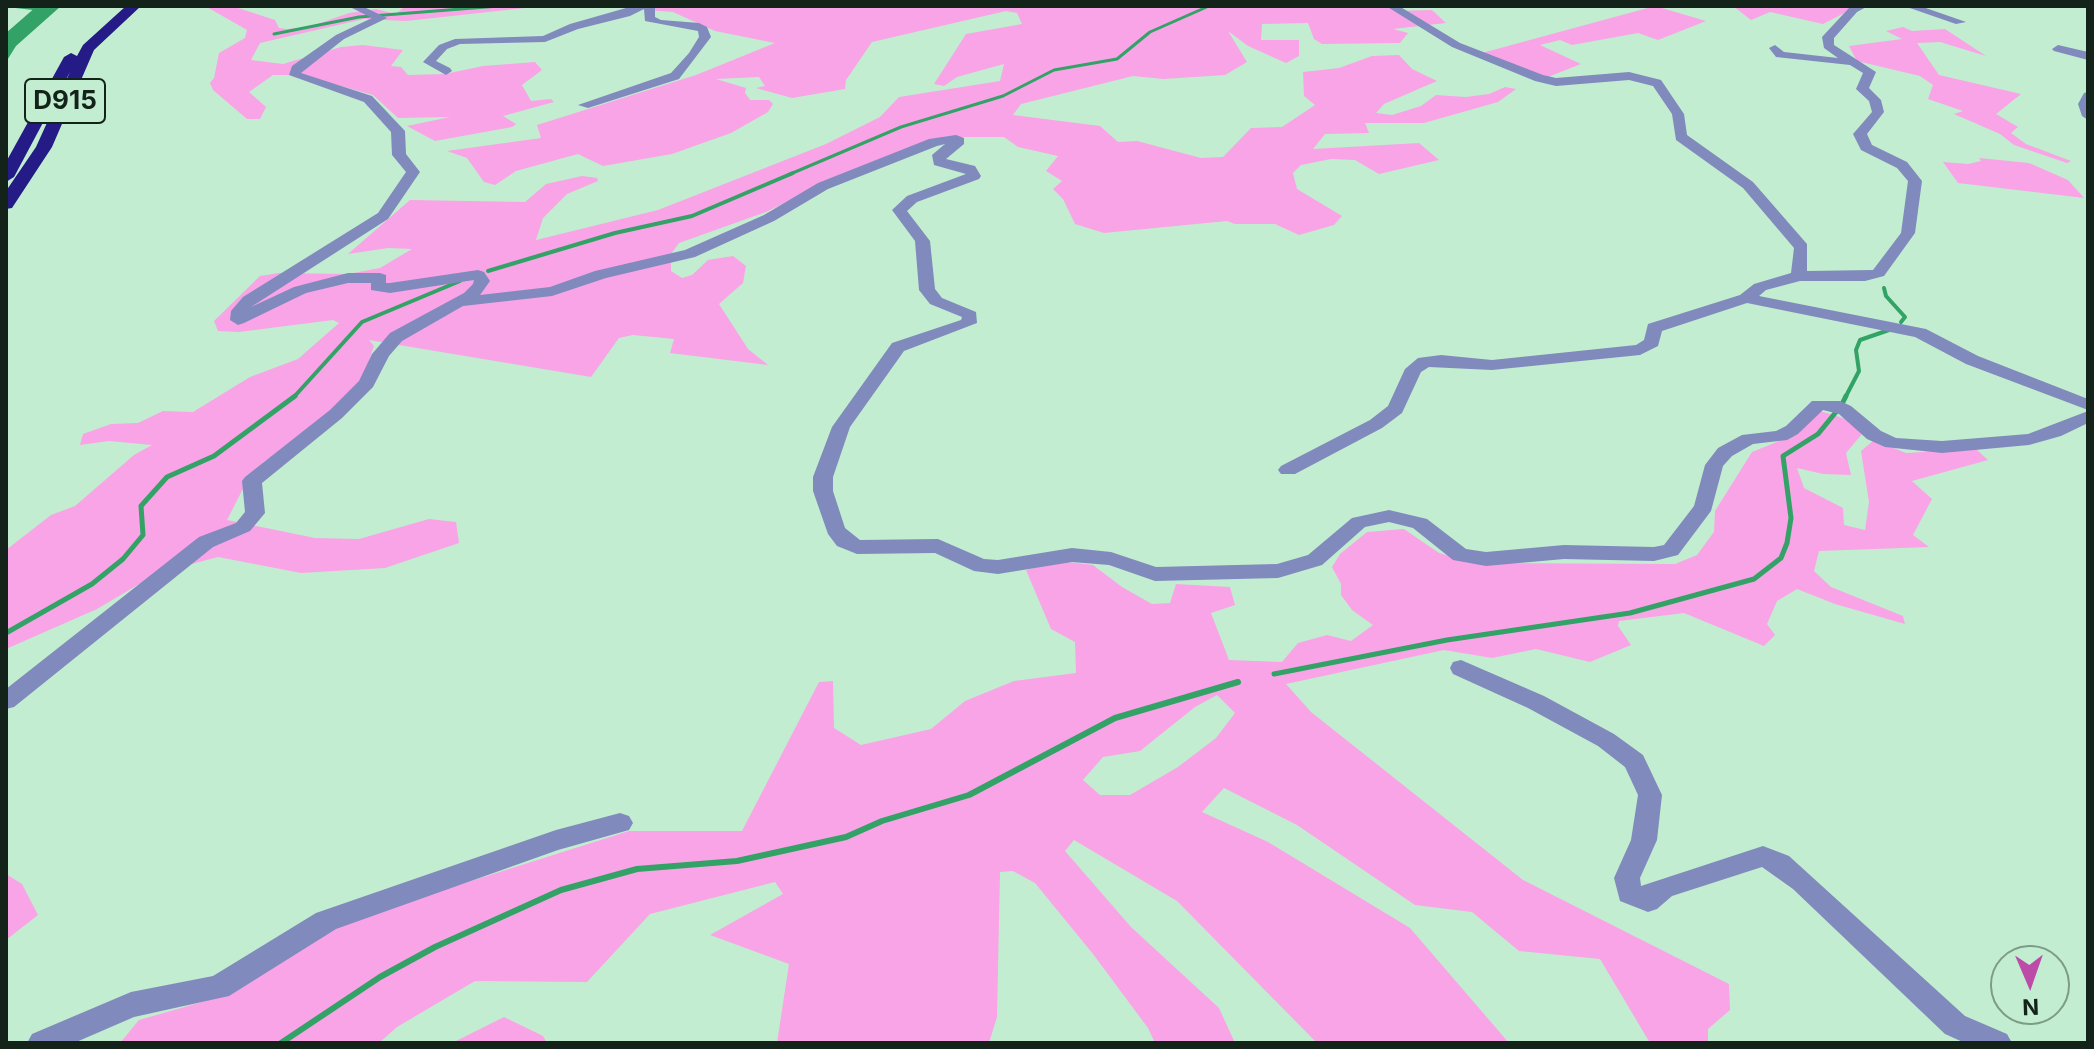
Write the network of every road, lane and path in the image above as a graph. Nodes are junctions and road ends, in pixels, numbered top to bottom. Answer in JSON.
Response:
{"nodes":[{"id":1,"x":119,"y":6,"type":"edge"},
{"id":2,"x":134,"y":6,"type":"edge"},
{"id":3,"x":353,"y":6,"type":"edge"},
{"id":4,"x":642,"y":6,"type":"edge"},
{"id":5,"x":650,"y":6,"type":"edge"},
{"id":6,"x":1391,"y":6,"type":"edge"},
{"id":7,"x":1863,"y":6,"type":"edge"},
{"id":8,"x":1909,"y":6,"type":"edge"},
{"id":9,"x":1960,"y":22,"type":"dead end"},
{"id":10,"x":1775,"y":48,"type":"dead end"},
{"id":11,"x":2058,"y":49,"type":"dead end"},
{"id":12,"x":2088,"y":56,"type":"edge"},
{"id":13,"x":1859,"y":64,"type":"junction"},
{"id":14,"x":446,"y":71,"type":"dead end"},
{"id":15,"x":2088,"y":96,"type":"edge"},
{"id":16,"x":584,"y":105,"type":"dead end"},
{"id":17,"x":2088,"y":116,"type":"edge"},
{"id":18,"x":6,"y":177,"type":"edge"},
{"id":19,"x":6,"y":204,"type":"edge"},
{"id":20,"x":1799,"y":276,"type":"junction"},
{"id":21,"x":1746,"y":298,"type":"junction"},
{"id":22,"x":460,"y":302,"type":"junction"},
{"id":23,"x":2088,"y":405,"type":"edge"},
{"id":24,"x":2088,"y":416,"type":"edge"},
{"id":25,"x":1288,"y":470,"type":"dead end"},
{"id":26,"x":1461,"y":668,"type":"dead end"},
{"id":27,"x":6,"y":701,"type":"edge"},
{"id":28,"x":620,"y":823,"type":"dead end"},
{"id":29,"x":42,"y":1043,"type":"edge"},
{"id":30,"x":1997,"y":1043,"type":"edge"}],
"edges":[{"from":1,"to":18,"type":"highway","number":"D915"},
{"from":2,"to":19,"type":"highway","number":"D915"},
{"from":3,"to":22,"type":"street"},
{"from":4,"to":14,"type":"street"},
{"from":5,"to":16,"type":"street"},
{"from":6,"to":20,"type":"street"},
{"from":7,"to":13,"type":"street"},
{"from":8,"to":9,"type":"street"},
{"from":10,"to":13,"type":"street"},
{"from":11,"to":12,"type":"street"},
{"from":13,"to":20,"type":"street"},
{"from":15,"to":17,"type":"street"},
{"from":20,"to":21,"type":"street"},
{"from":21,"to":23,"type":"street"},
{"from":21,"to":25,"type":"street"},
{"from":22,"to":24,"type":"street"},
{"from":22,"to":27,"type":"street"},
{"from":26,"to":30,"type":"street"},
{"from":28,"to":29,"type":"street"}]}
